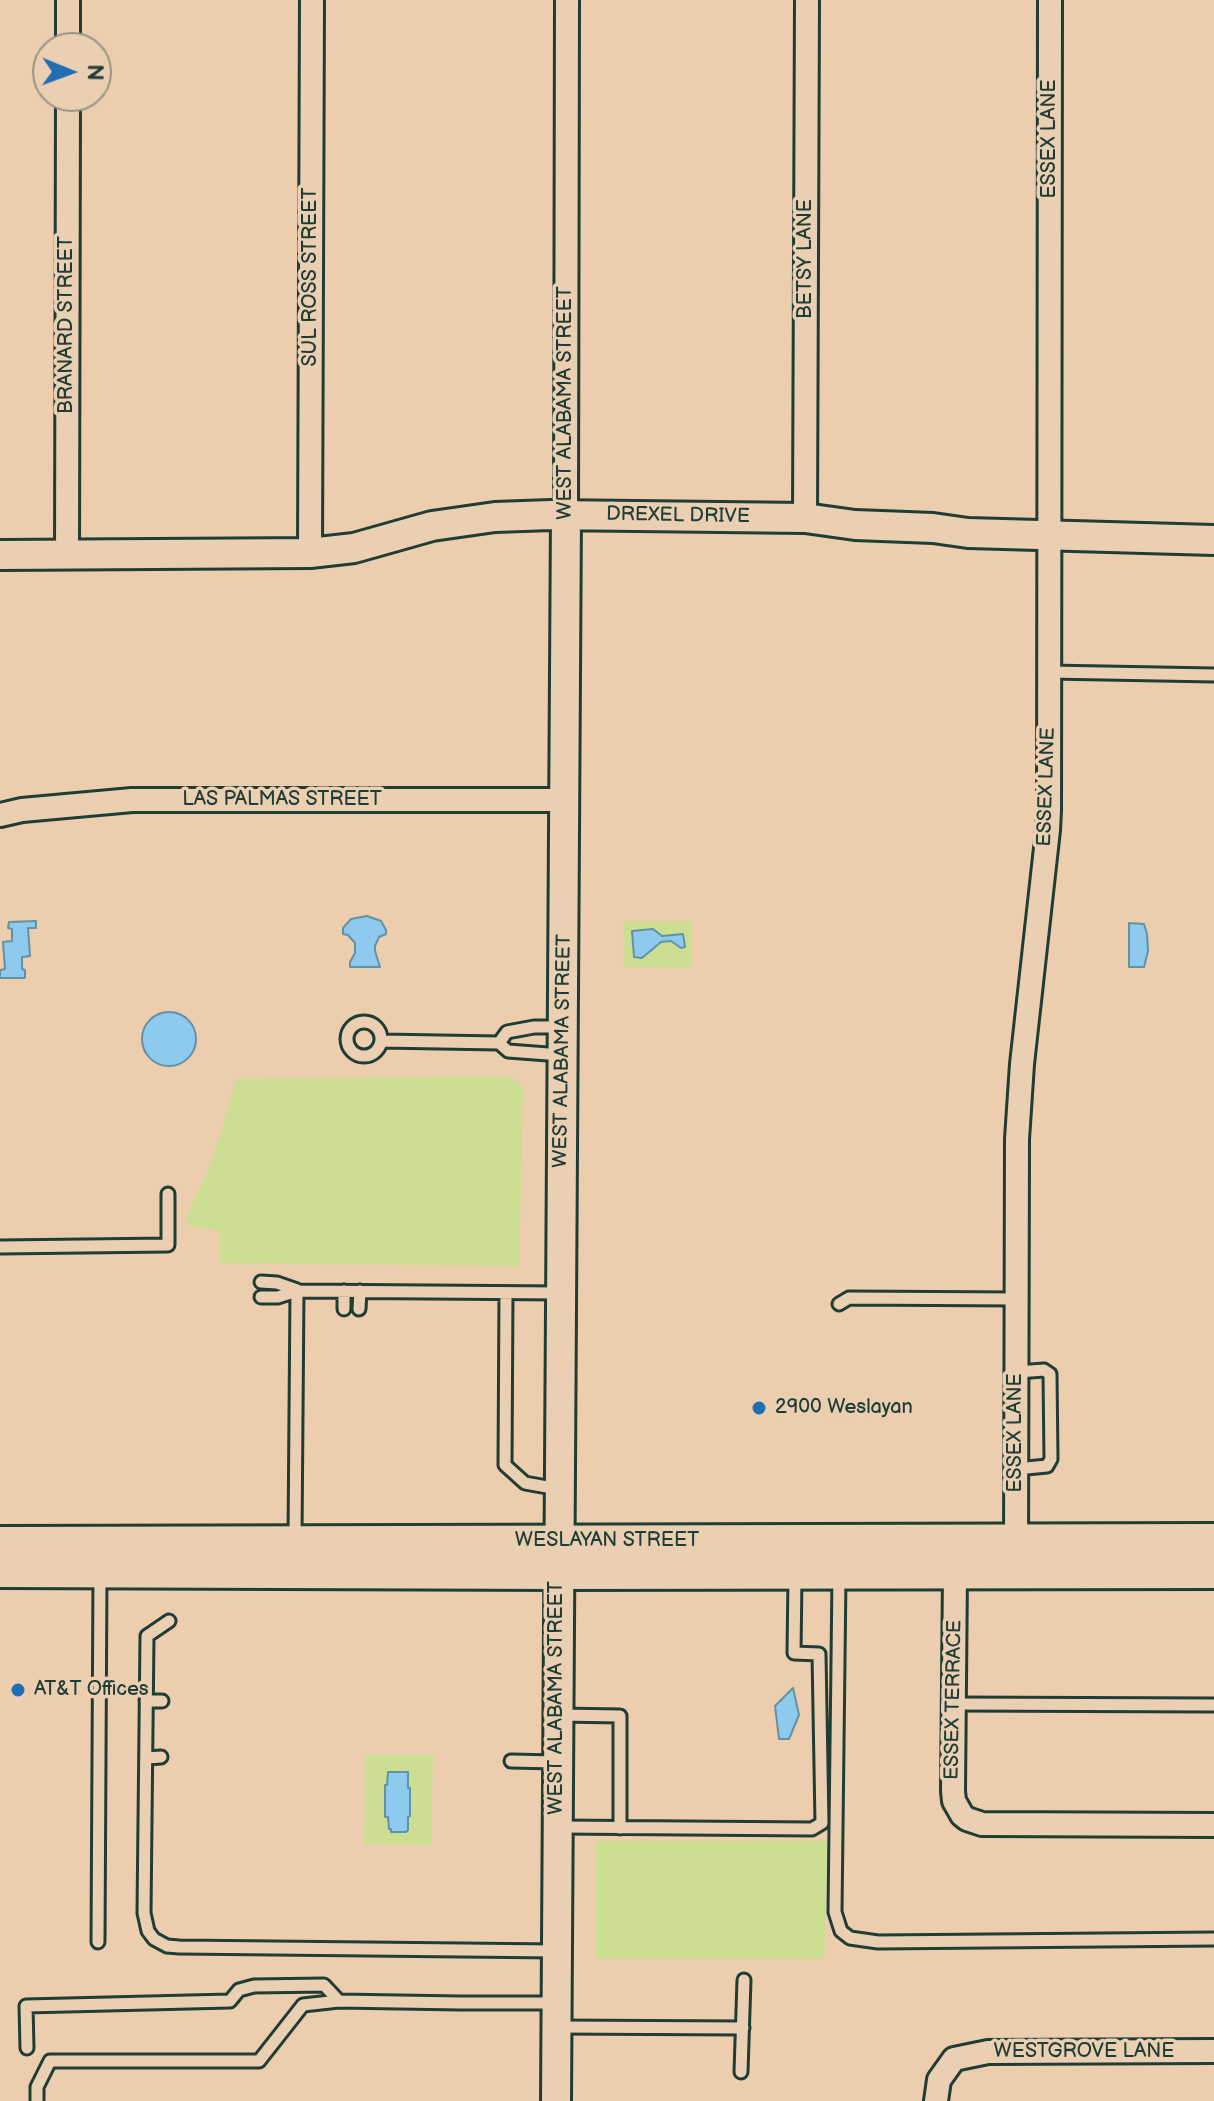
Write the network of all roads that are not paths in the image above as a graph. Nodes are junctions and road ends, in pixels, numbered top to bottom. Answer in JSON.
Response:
{"nodes":[{"id":1,"x":68,"y":0,"type":"edge"},
{"id":2,"x":312,"y":0,"type":"edge"},
{"id":3,"x":567,"y":0,"type":"edge"},
{"id":4,"x":807,"y":0,"type":"edge"},
{"id":5,"x":1050,"y":0,"type":"edge"},
{"id":6,"x":68,"y":32,"type":"edge"},
{"id":7,"x":68,"y":112,"type":"edge"},
{"id":8,"x":566,"y":515,"type":"junction"},
{"id":9,"x":805,"y":518,"type":"junction"},
{"id":10,"x":1050,"y":535,"type":"junction"},
{"id":11,"x":1214,"y":540,"type":"edge"},
{"id":12,"x":310,"y":553,"type":"junction"},
{"id":13,"x":0,"y":555,"type":"edge"},
{"id":14,"x":67,"y":555,"type":"junction"},
{"id":15,"x":1049,"y":672,"type":"junction"},
{"id":16,"x":1214,"y":675,"type":"edge"},
{"id":17,"x":565,"y":800,"type":"junction"},
{"id":18,"x":0,"y":815,"type":"edge"},
{"id":19,"x":563,"y":1027,"type":"junction"},
{"id":20,"x":381,"y":1041,"type":"dead end"},
{"id":21,"x":499,"y":1043,"type":"junction"},
{"id":22,"x":562,"y":1056,"type":"junction"},
{"id":23,"x":168,"y":1194,"type":"dead end"},
{"id":24,"x":0,"y":1247,"type":"edge"},
{"id":25,"x":261,"y":1282,"type":"dead end"},
{"id":26,"x":297,"y":1291,"type":"junction"},
{"id":27,"x":344,"y":1291,"type":"junction"},
{"id":28,"x":360,"y":1291,"type":"junction"},
{"id":29,"x":506,"y":1293,"type":"junction"},
{"id":30,"x":560,"y":1293,"type":"junction"},
{"id":31,"x":261,"y":1297,"type":"dead end"},
{"id":32,"x":1017,"y":1299,"type":"junction"},
{"id":33,"x":839,"y":1304,"type":"dead end"},
{"id":34,"x":344,"y":1309,"type":"dead end"},
{"id":35,"x":359,"y":1309,"type":"dead end"},
{"id":36,"x":1017,"y":1372,"type":"junction"},
{"id":37,"x":1016,"y":1469,"type":"junction"},
{"id":38,"x":558,"y":1489,"type":"junction"},
{"id":39,"x":1016,"y":1540,"type":"junction"},
{"id":40,"x":1214,"y":1540,"type":"edge"},
{"id":41,"x":0,"y":1543,"type":"edge"},
{"id":42,"x":100,"y":1557,"type":"junction"},
{"id":43,"x":295,"y":1557,"type":"junction"},
{"id":44,"x":558,"y":1557,"type":"junction"},
{"id":45,"x":787,"y":1562,"type":"junction"},
{"id":46,"x":0,"y":1571,"type":"edge"},
{"id":47,"x":839,"y":1572,"type":"junction"},
{"id":48,"x":955,"y":1572,"type":"junction"},
{"id":49,"x":1016,"y":1572,"type":"junction"},
{"id":50,"x":1214,"y":1572,"type":"edge"},
{"id":51,"x":169,"y":1621,"type":"dead end"},
{"id":52,"x":146,"y":1701,"type":"junction"},
{"id":53,"x":162,"y":1701,"type":"dead end"},
{"id":54,"x":954,"y":1704,"type":"junction"},
{"id":55,"x":1214,"y":1705,"type":"edge"},
{"id":56,"x":557,"y":1715,"type":"junction"},
{"id":57,"x":161,"y":1757,"type":"dead end"},
{"id":58,"x":146,"y":1758,"type":"junction"},
{"id":59,"x":511,"y":1761,"type":"dead end"},
{"id":60,"x":557,"y":1762,"type":"junction"},
{"id":61,"x":1214,"y":1825,"type":"edge"},
{"id":62,"x":557,"y":1827,"type":"junction"},
{"id":63,"x":620,"y":1828,"type":"junction"},
{"id":64,"x":1214,"y":1939,"type":"edge"},
{"id":65,"x":98,"y":1942,"type":"dead end"},
{"id":66,"x":556,"y":1951,"type":"junction"},
{"id":67,"x":744,"y":1980,"type":"dead end"},
{"id":68,"x":339,"y":2001,"type":"junction"},
{"id":69,"x":556,"y":2015,"type":"junction"},
{"id":70,"x":743,"y":2028,"type":"junction"},
{"id":71,"x":27,"y":2048,"type":"dead end"},
{"id":72,"x":1214,"y":2051,"type":"edge"},
{"id":73,"x":741,"y":2072,"type":"dead end"},
{"id":74,"x":37,"y":2101,"type":"edge"},
{"id":75,"x":556,"y":2101,"type":"edge"},
{"id":76,"x":936,"y":2101,"type":"edge"}],
"edges":[{"from":1,"to":6,"type":"street"},
{"from":2,"to":12,"type":"street","name":"SUL ROSS STREET"},
{"from":3,"to":8,"type":"street","name":"WEST ALABAMA STREET"},
{"from":4,"to":9,"type":"street","name":"BETSY LANE"},
{"from":5,"to":10,"type":"street","name":"ESSEX LANE"},
{"from":7,"to":14,"type":"street","name":"BRANARD STREET"},
{"from":8,"to":9,"type":"street","name":"DREXEL DRIVE"},
{"from":8,"to":12,"type":"street","name":"DREXEL DRIVE"},
{"from":8,"to":17,"type":"street","name":"WEST ALABAMA STREET"},
{"from":9,"to":10,"type":"street","name":"DREXEL DRIVE"},
{"from":10,"to":11,"type":"street","name":"DREXEL DRIVE"},
{"from":10,"to":15,"type":"street","name":"ESSEX LANE"},
{"from":12,"to":14,"type":"street","name":"DREXEL DRIVE"},
{"from":13,"to":14,"type":"street","name":"DREXEL DRIVE"},
{"from":15,"to":16,"type":"lane"},
{"from":15,"to":32,"type":"street","name":"ESSEX LANE"},
{"from":17,"to":18,"type":"street","name":"LAS PALMAS STREET"},
{"from":17,"to":19,"type":"street","name":"WEST ALABAMA STREET"},
{"from":19,"to":21,"type":"lane"},
{"from":19,"to":22,"type":"street","name":"WEST ALABAMA STREET"},
{"from":20,"to":21,"type":"lane"},
{"from":21,"to":22,"type":"lane"},
{"from":22,"to":30,"type":"street","name":"WEST ALABAMA STREET"},
{"from":23,"to":24,"type":"lane"},
{"from":25,"to":26,"type":"lane"},
{"from":26,"to":27,"type":"lane"},
{"from":26,"to":31,"type":"lane"},
{"from":26,"to":43,"type":"lane"},
{"from":27,"to":28,"type":"lane"},
{"from":27,"to":34,"type":"lane"},
{"from":28,"to":29,"type":"lane"},
{"from":28,"to":35,"type":"lane"},
{"from":29,"to":30,"type":"lane"},
{"from":29,"to":38,"type":"lane"},
{"from":30,"to":38,"type":"street","name":"WEST ALABAMA STREET"},
{"from":32,"to":33,"type":"lane"},
{"from":32,"to":36,"type":"street","name":"ESSEX LANE"},
{"from":36,"to":37,"type":"street","name":"ESSEX LANE"},
{"from":36,"to":37,"type":"lane"},
{"from":37,"to":39,"type":"street","name":"ESSEX LANE"},
{"from":38,"to":44,"type":"street","name":"WEST ALABAMA STREET"},
{"from":39,"to":40,"type":"main road","name":"WESLAYAN STREET"},
{"from":39,"to":45,"type":"main road","name":"WESLAYAN STREET"},
{"from":39,"to":49,"type":"street","name":"ESSEX LANE"},
{"from":41,"to":42,"type":"main road","name":"WESLAYAN STREET"},
{"from":42,"to":43,"type":"main road","name":"WESLAYAN STREET"},
{"from":42,"to":46,"type":"main road","name":"WESLAYAN STREET"},
{"from":42,"to":65,"type":"lane"},
{"from":43,"to":44,"type":"main road","name":"WESLAYAN STREET"},
{"from":44,"to":45,"type":"main road","name":"WESLAYAN STREET"},
{"from":44,"to":56,"type":"street","name":"WEST ALABAMA STREET"},
{"from":45,"to":47,"type":"main road","name":"WESLAYAN STREET"},
{"from":45,"to":63,"type":"lane"},
{"from":47,"to":48,"type":"main road","name":"WESLAYAN STREET"},
{"from":47,"to":64,"type":"lane"},
{"from":48,"to":49,"type":"main road","name":"WESLAYAN STREET"},
{"from":48,"to":54,"type":"street","name":"ESSEX TERRACE"},
{"from":49,"to":50,"type":"main road","name":"WESLAYAN STREET"},
{"from":51,"to":52,"type":"lane"},
{"from":52,"to":53,"type":"lane"},
{"from":52,"to":58,"type":"lane"},
{"from":54,"to":55,"type":"lane"},
{"from":54,"to":61,"type":"street","name":"ESSEX TERRACE"},
{"from":56,"to":60,"type":"street","name":"WEST ALABAMA STREET"},
{"from":56,"to":63,"type":"lane"},
{"from":57,"to":58,"type":"lane"},
{"from":58,"to":66,"type":"lane"},
{"from":59,"to":60,"type":"lane"},
{"from":60,"to":62,"type":"street","name":"WEST ALABAMA STREET"},
{"from":62,"to":63,"type":"lane"},
{"from":62,"to":66,"type":"street","name":"WEST ALABAMA STREET"},
{"from":66,"to":69,"type":"street","name":"WEST ALABAMA STREET"},
{"from":67,"to":70,"type":"lane"},
{"from":68,"to":69,"type":"lane"},
{"from":68,"to":71,"type":"lane"},
{"from":68,"to":74,"type":"lane"},
{"from":69,"to":70,"type":"lane"},
{"from":69,"to":75,"type":"street","name":"WEST ALABAMA STREET"},
{"from":70,"to":73,"type":"lane"},
{"from":72,"to":76,"type":"street","name":"WESTGROVE LANE"}]}
